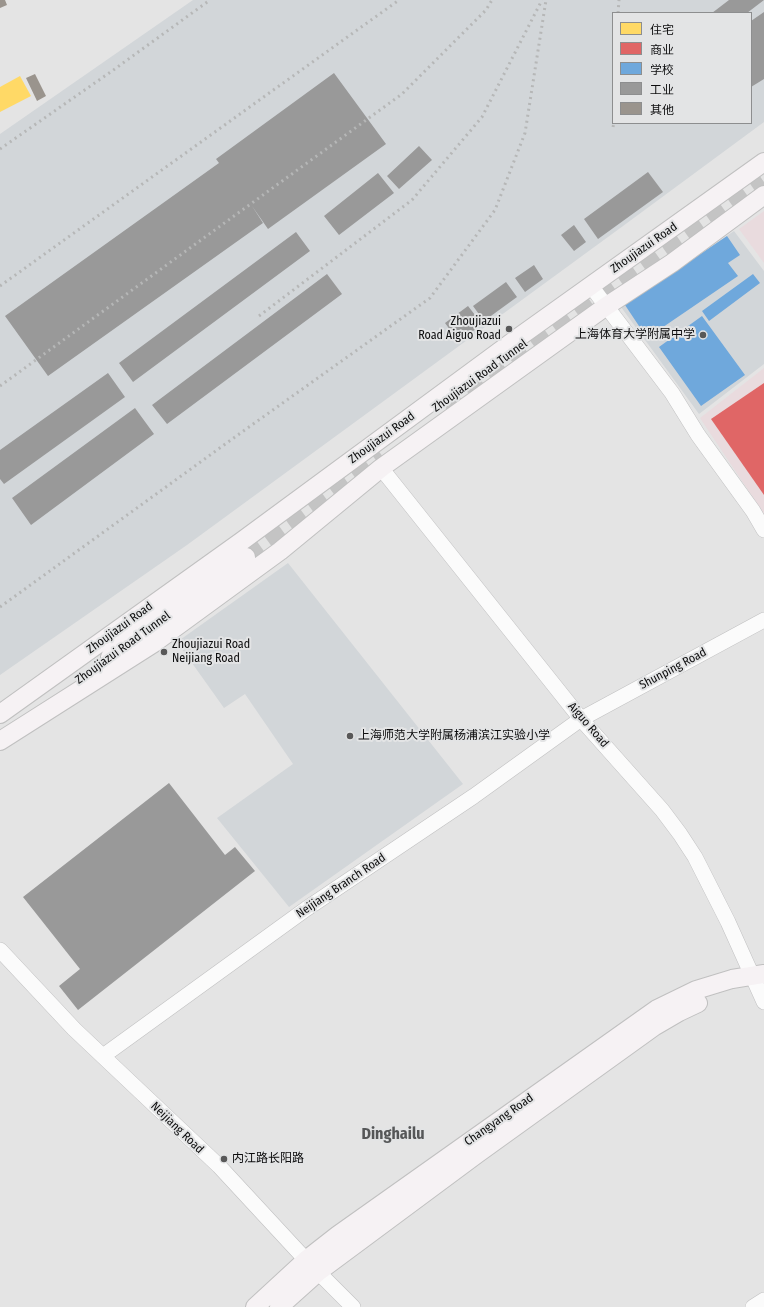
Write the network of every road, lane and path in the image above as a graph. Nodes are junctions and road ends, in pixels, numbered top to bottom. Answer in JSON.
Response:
{"nodes":[{"id":1,"x":764,"y":162,"type":"edge"},
{"id":2,"x":764,"y":195,"type":"edge"},
{"id":3,"x":590,"y":286,"type":"junction"},
{"id":4,"x":578,"y":305,"type":"dead end"},
{"id":5,"x":605,"y":307,"type":"junction"},
{"id":6,"x":381,"y":468,"type":"junction"},
{"id":7,"x":764,"y":530,"type":"edge"},
{"id":8,"x":244,"y":549,"type":"junction"},
{"id":9,"x":764,"y":620,"type":"edge"},
{"id":10,"x":0,"y":714,"type":"edge"},
{"id":11,"x":581,"y":719,"type":"junction"},
{"id":12,"x":0,"y":740,"type":"edge"},
{"id":13,"x":0,"y":950,"type":"edge"},
{"id":14,"x":760,"y":985,"type":"edge"},
{"id":15,"x":103,"y":1056,"type":"junction"},
{"id":16,"x":312,"y":1266,"type":"junction"},
{"id":17,"x":764,"y":1300,"type":"edge"},
{"id":18,"x":255,"y":1307,"type":"edge"},
{"id":19,"x":279,"y":1307,"type":"edge"},
{"id":20,"x":353,"y":1307,"type":"edge"},
{"id":21,"x":753,"y":1307,"type":"edge"}],
"edges":[{"from":1,"to":3,"type":"main road","name":"Zhoujiazui Road"},
{"from":2,"to":5,"type":"main road","name":"Zhoujiazui Road"},
{"from":3,"to":5,"type":"street"},
{"from":3,"to":8,"type":"main road","name":"Zhoujiazui Road"},
{"from":4,"to":8,"type":"main road","name":"Zhoujiazui Road Tunnel"},
{"from":5,"to":6,"type":"main road","name":"Zhoujiazui Road"},
{"from":5,"to":7,"type":"street"},
{"from":6,"to":11,"type":"street","name":"Aiguo Road"},
{"from":6,"to":12,"type":"main road","name":"Zhoujiazui Road"},
{"from":8,"to":10,"type":"main road","name":"Zhoujiazui Road"},
{"from":8,"to":12,"type":"main road","name":"Zhoujiazui Road Tunnel"},
{"from":9,"to":11,"type":"street","name":"Shunping Road"},
{"from":11,"to":14,"type":"street","name":"Aiguo Road"},
{"from":11,"to":15,"type":"street","name":"Neijiang Branch Road"},
{"from":13,"to":15,"type":"street","name":"Neijiang Road"},
{"from":14,"to":16,"type":"main road","name":"Changyang Road"},
{"from":15,"to":16,"type":"street","name":"Neijiang Road"},
{"from":16,"to":18,"type":"main road","name":"Changyang Road"},
{"from":16,"to":19,"type":"main road","name":"Changyang Road"},
{"from":16,"to":20,"type":"street","name":"Neijiang Road"},
{"from":17,"to":21,"type":"street"}]}
